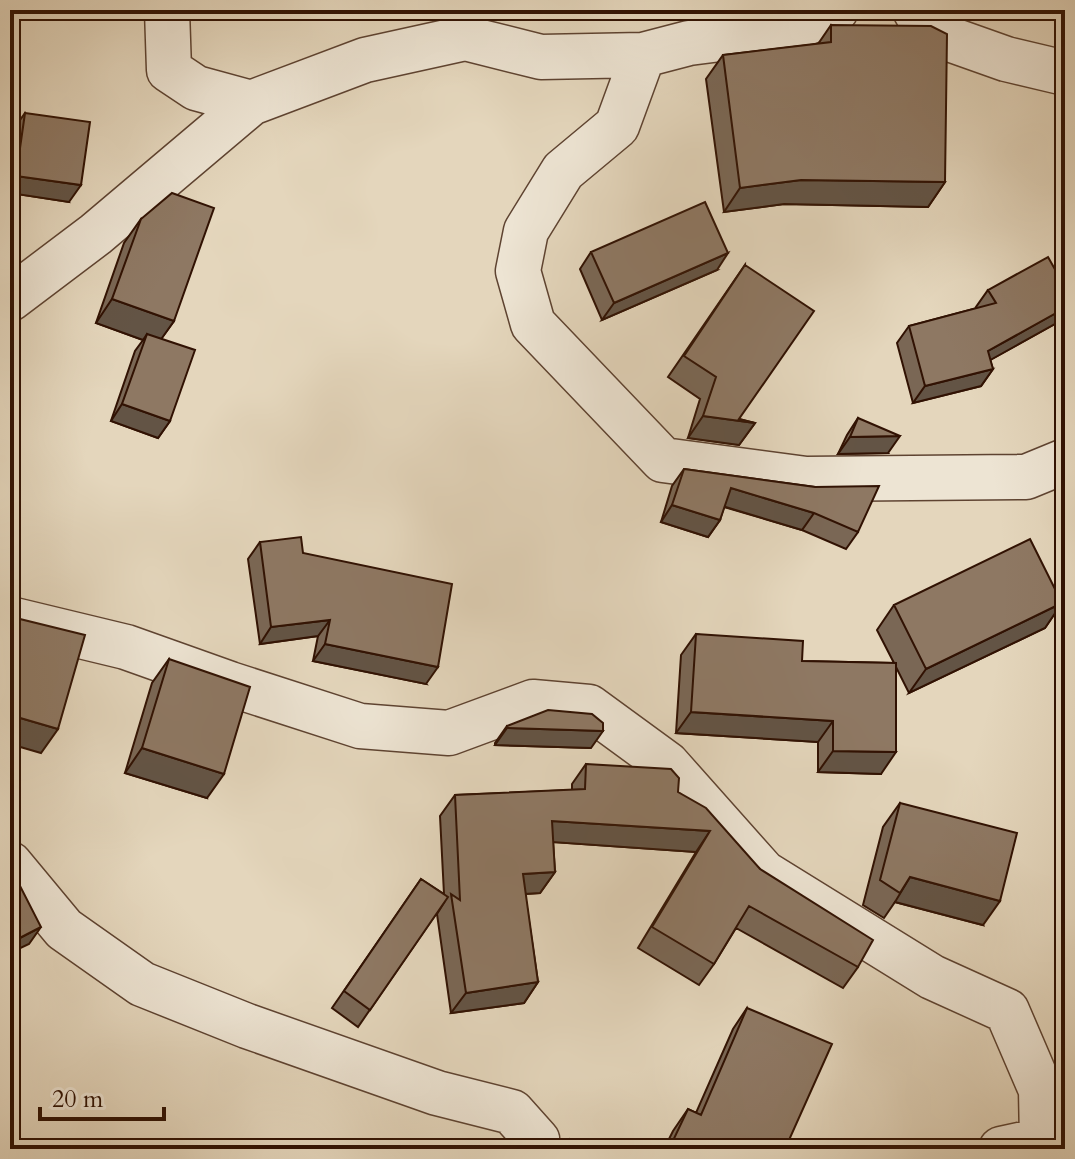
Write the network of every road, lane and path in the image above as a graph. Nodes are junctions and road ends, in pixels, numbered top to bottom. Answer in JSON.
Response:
{"nodes":[{"id":1,"x":167,"y":10,"type":"edge"},
{"id":2,"x":836,"y":10,"type":"edge"},
{"id":3,"x":915,"y":10,"type":"edge"},
{"id":4,"x":643,"y":55,"type":"junction"},
{"id":5,"x":1065,"y":73,"type":"edge"},
{"id":6,"x":251,"y":103,"type":"junction"},
{"id":7,"x":10,"y":299,"type":"edge"},
{"id":8,"x":1065,"y":461,"type":"edge"},
{"id":9,"x":10,"y":619,"type":"edge"},
{"id":10,"x":10,"y":864,"type":"edge"},
{"id":11,"x":1036,"y":1144,"type":"edge"},
{"id":12,"x":534,"y":1149,"type":"edge"}],
"edges":[{"from":1,"to":6,"type":"street"},
{"from":2,"to":4,"type":"street"},
{"from":3,"to":5,"type":"street"},
{"from":4,"to":6,"type":"street"},
{"from":4,"to":8,"type":"street"},
{"from":6,"to":7,"type":"street"},
{"from":9,"to":11,"type":"street"},
{"from":10,"to":12,"type":"street"}]}
